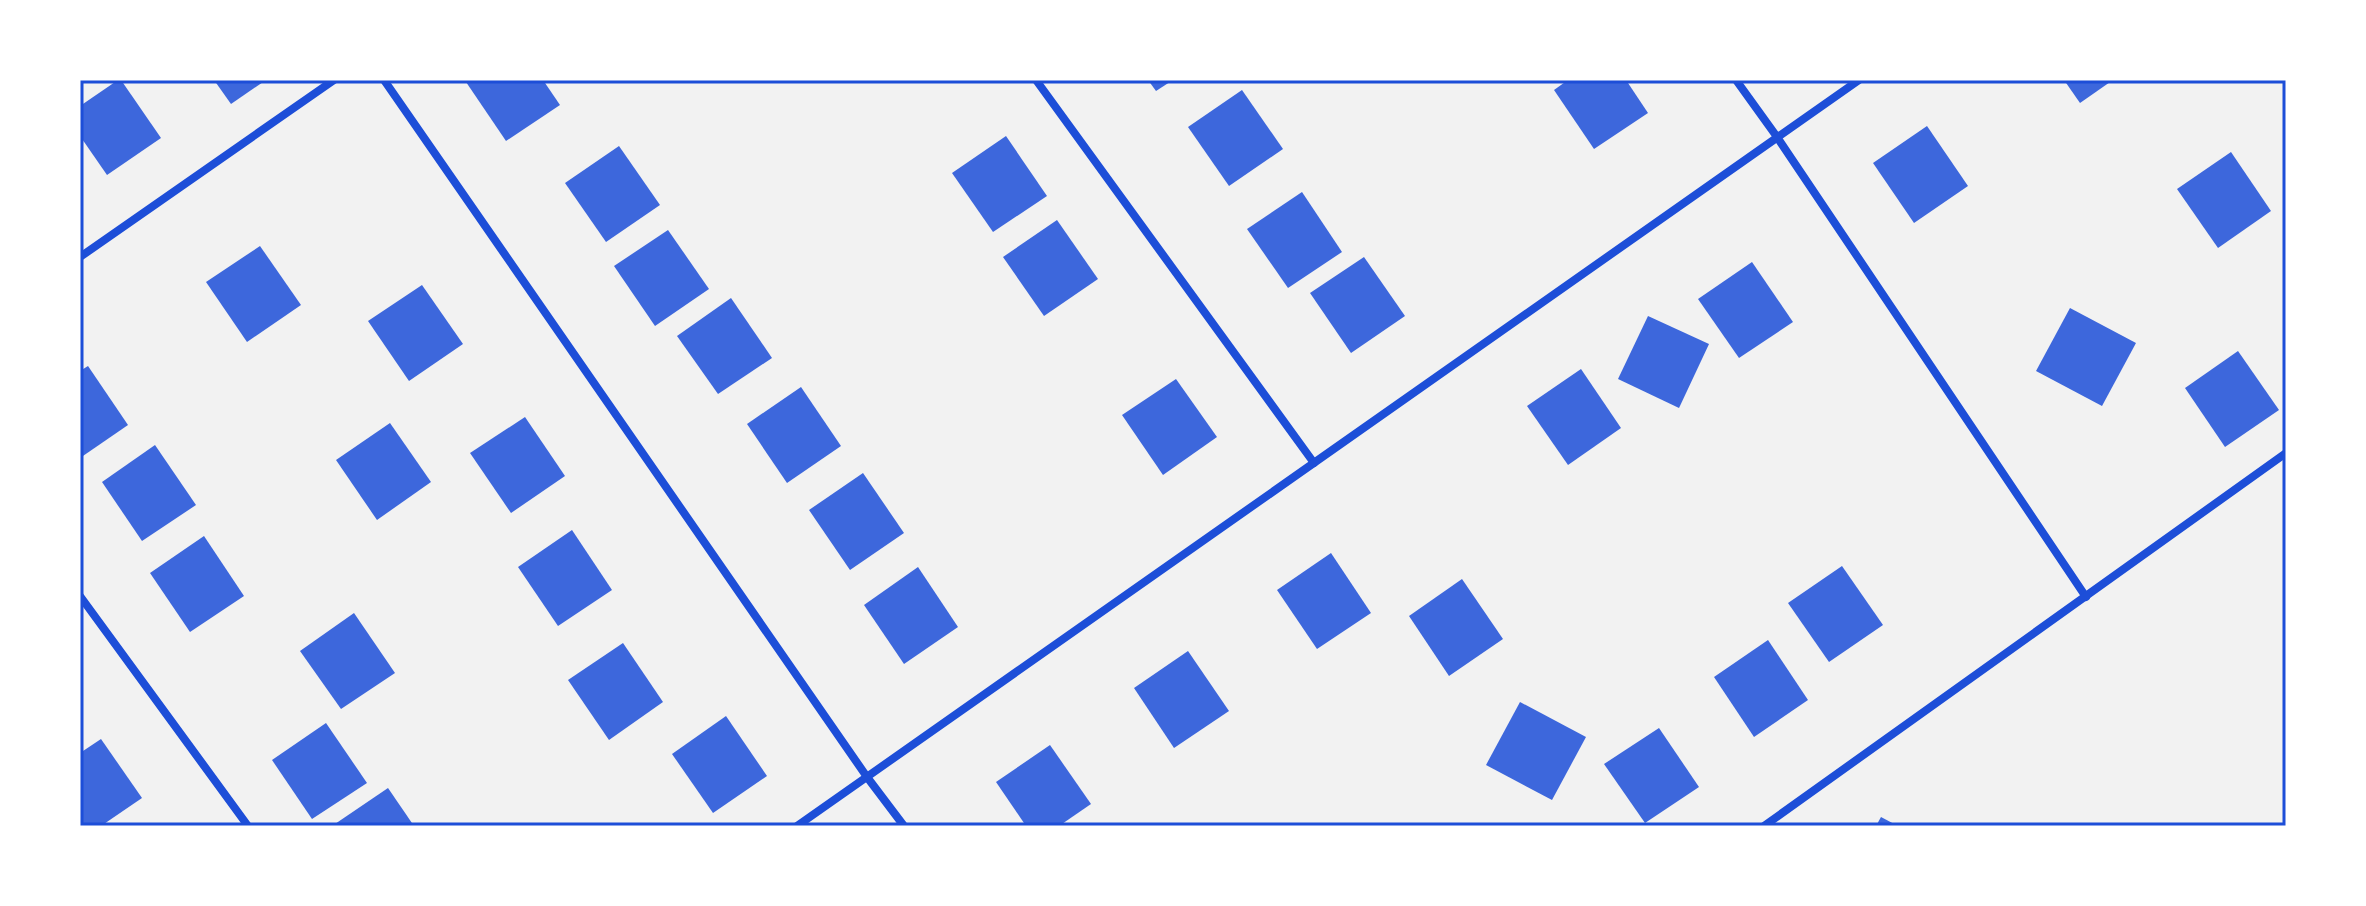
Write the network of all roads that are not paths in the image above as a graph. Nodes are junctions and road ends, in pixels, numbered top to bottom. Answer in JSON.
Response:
{"nodes":[{"id":1,"x":334,"y":80,"type":"edge"},
{"id":2,"x":384,"y":80,"type":"edge"},
{"id":3,"x":1036,"y":80,"type":"edge"},
{"id":4,"x":1736,"y":80,"type":"edge"},
{"id":5,"x":1859,"y":80,"type":"edge"},
{"id":6,"x":1777,"y":137,"type":"junction"},
{"id":7,"x":80,"y":257,"type":"edge"},
{"id":8,"x":2286,"y":453,"type":"edge"},
{"id":9,"x":1314,"y":463,"type":"junction"},
{"id":10,"x":80,"y":596,"type":"edge"},
{"id":11,"x":2086,"y":597,"type":"junction"},
{"id":12,"x":867,"y":777,"type":"junction"},
{"id":13,"x":248,"y":826,"type":"edge"},
{"id":14,"x":797,"y":826,"type":"edge"},
{"id":15,"x":904,"y":826,"type":"edge"},
{"id":16,"x":1764,"y":826,"type":"edge"}],
"edges":[{"from":1,"to":7,"type":"street"},
{"from":2,"to":12,"type":"street"},
{"from":3,"to":9,"type":"street"},
{"from":4,"to":6,"type":"street"},
{"from":5,"to":6,"type":"street"},
{"from":6,"to":9,"type":"street"},
{"from":6,"to":11,"type":"street"},
{"from":8,"to":11,"type":"street"},
{"from":9,"to":12,"type":"street"},
{"from":10,"to":13,"type":"street"},
{"from":11,"to":16,"type":"street"},
{"from":12,"to":14,"type":"street"},
{"from":12,"to":15,"type":"street"}]}
